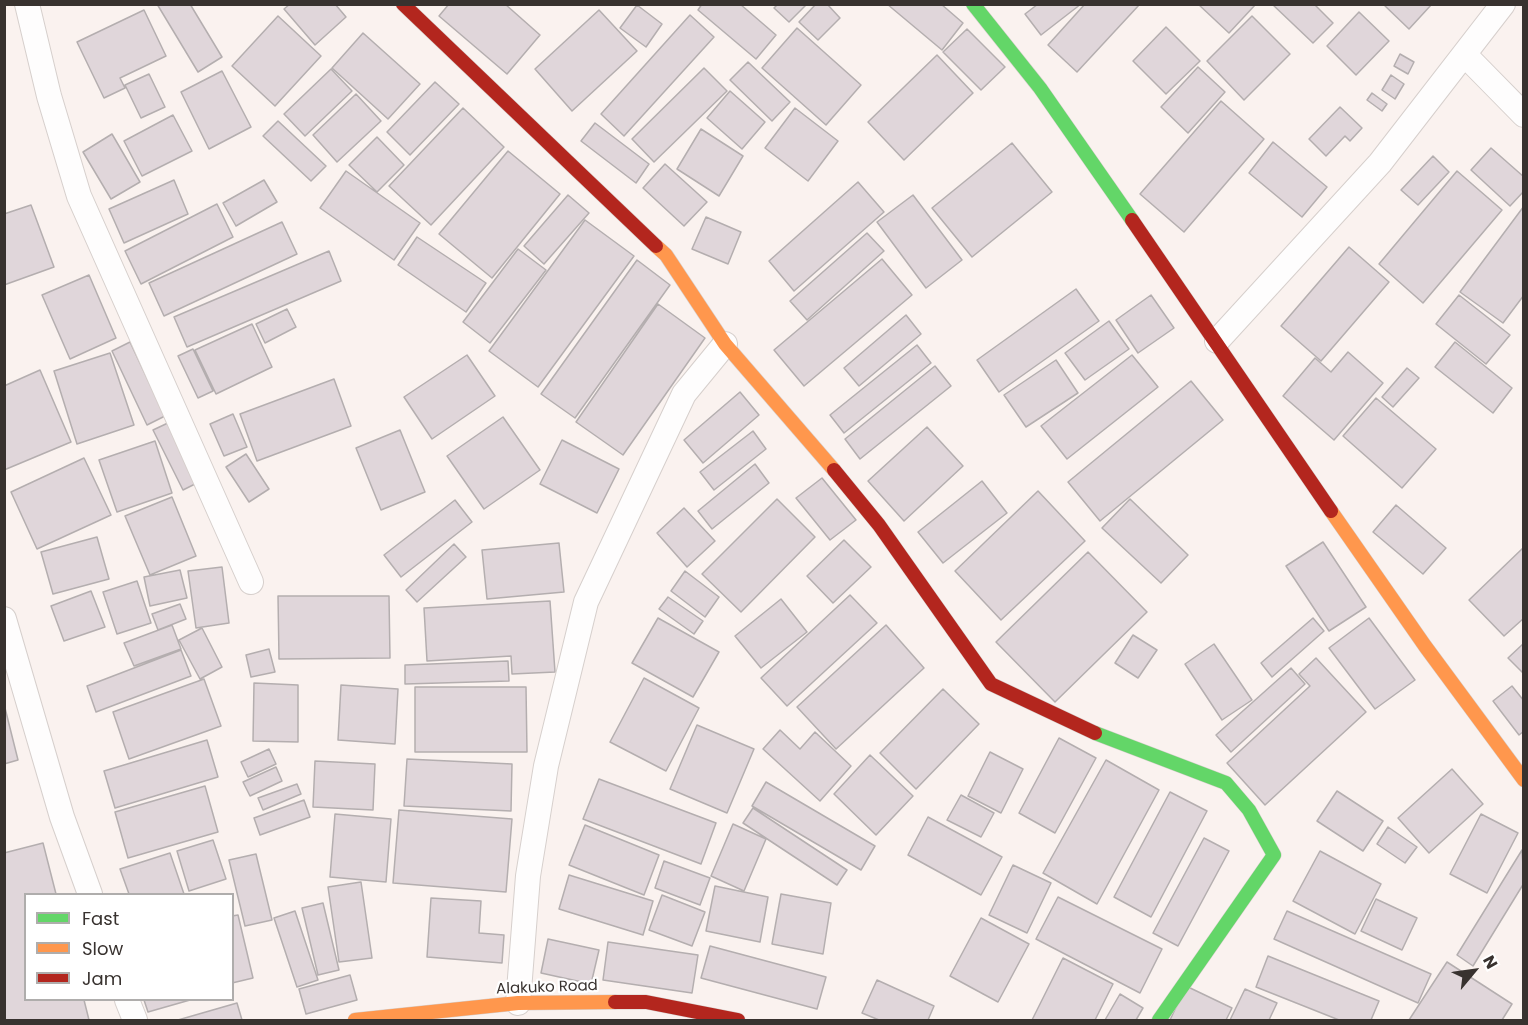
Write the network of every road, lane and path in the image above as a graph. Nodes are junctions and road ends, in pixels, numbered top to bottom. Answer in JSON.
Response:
{"nodes":[{"id":1,"x":27,"y":4,"type":"edge"},
{"id":2,"x":403,"y":4,"type":"edge"},
{"id":3,"x":973,"y":4,"type":"edge"},
{"id":4,"x":1503,"y":4,"type":"edge"},
{"id":5,"x":1465,"y":55,"type":"junction"},
{"id":6,"x":1524,"y":115,"type":"edge"},
{"id":7,"x":1217,"y":341,"type":"junction"},
{"id":8,"x":725,"y":344,"type":"junction"},
{"id":9,"x":251,"y":582,"type":"dead end"},
{"id":10,"x":4,"y":619,"type":"edge"},
{"id":11,"x":1524,"y":780,"type":"edge"},
{"id":12,"x":90,"y":893,"type":"edge"},
{"id":13,"x":128,"y":1001,"type":"edge"},
{"id":14,"x":518,"y":1003,"type":"junction"},
{"id":15,"x":135,"y":1020,"type":"edge"},
{"id":16,"x":355,"y":1020,"type":"edge"},
{"id":17,"x":738,"y":1020,"type":"edge"},
{"id":18,"x":1159,"y":1020,"type":"edge"}],
"edges":[{"from":1,"to":9,"type":"street"},
{"from":2,"to":8,"type":"street"},
{"from":3,"to":7,"type":"street"},
{"from":4,"to":5,"type":"street"},
{"from":5,"to":6,"type":"street"},
{"from":5,"to":7,"type":"street"},
{"from":7,"to":11,"type":"street"},
{"from":8,"to":14,"type":"street"},
{"from":8,"to":18,"type":"street"},
{"from":10,"to":12,"type":"street"},
{"from":13,"to":15,"type":"street"},
{"from":14,"to":16,"type":"street","name":"Alakuko Road"},
{"from":14,"to":17,"type":"street","name":"Alakuko Road"}]}
